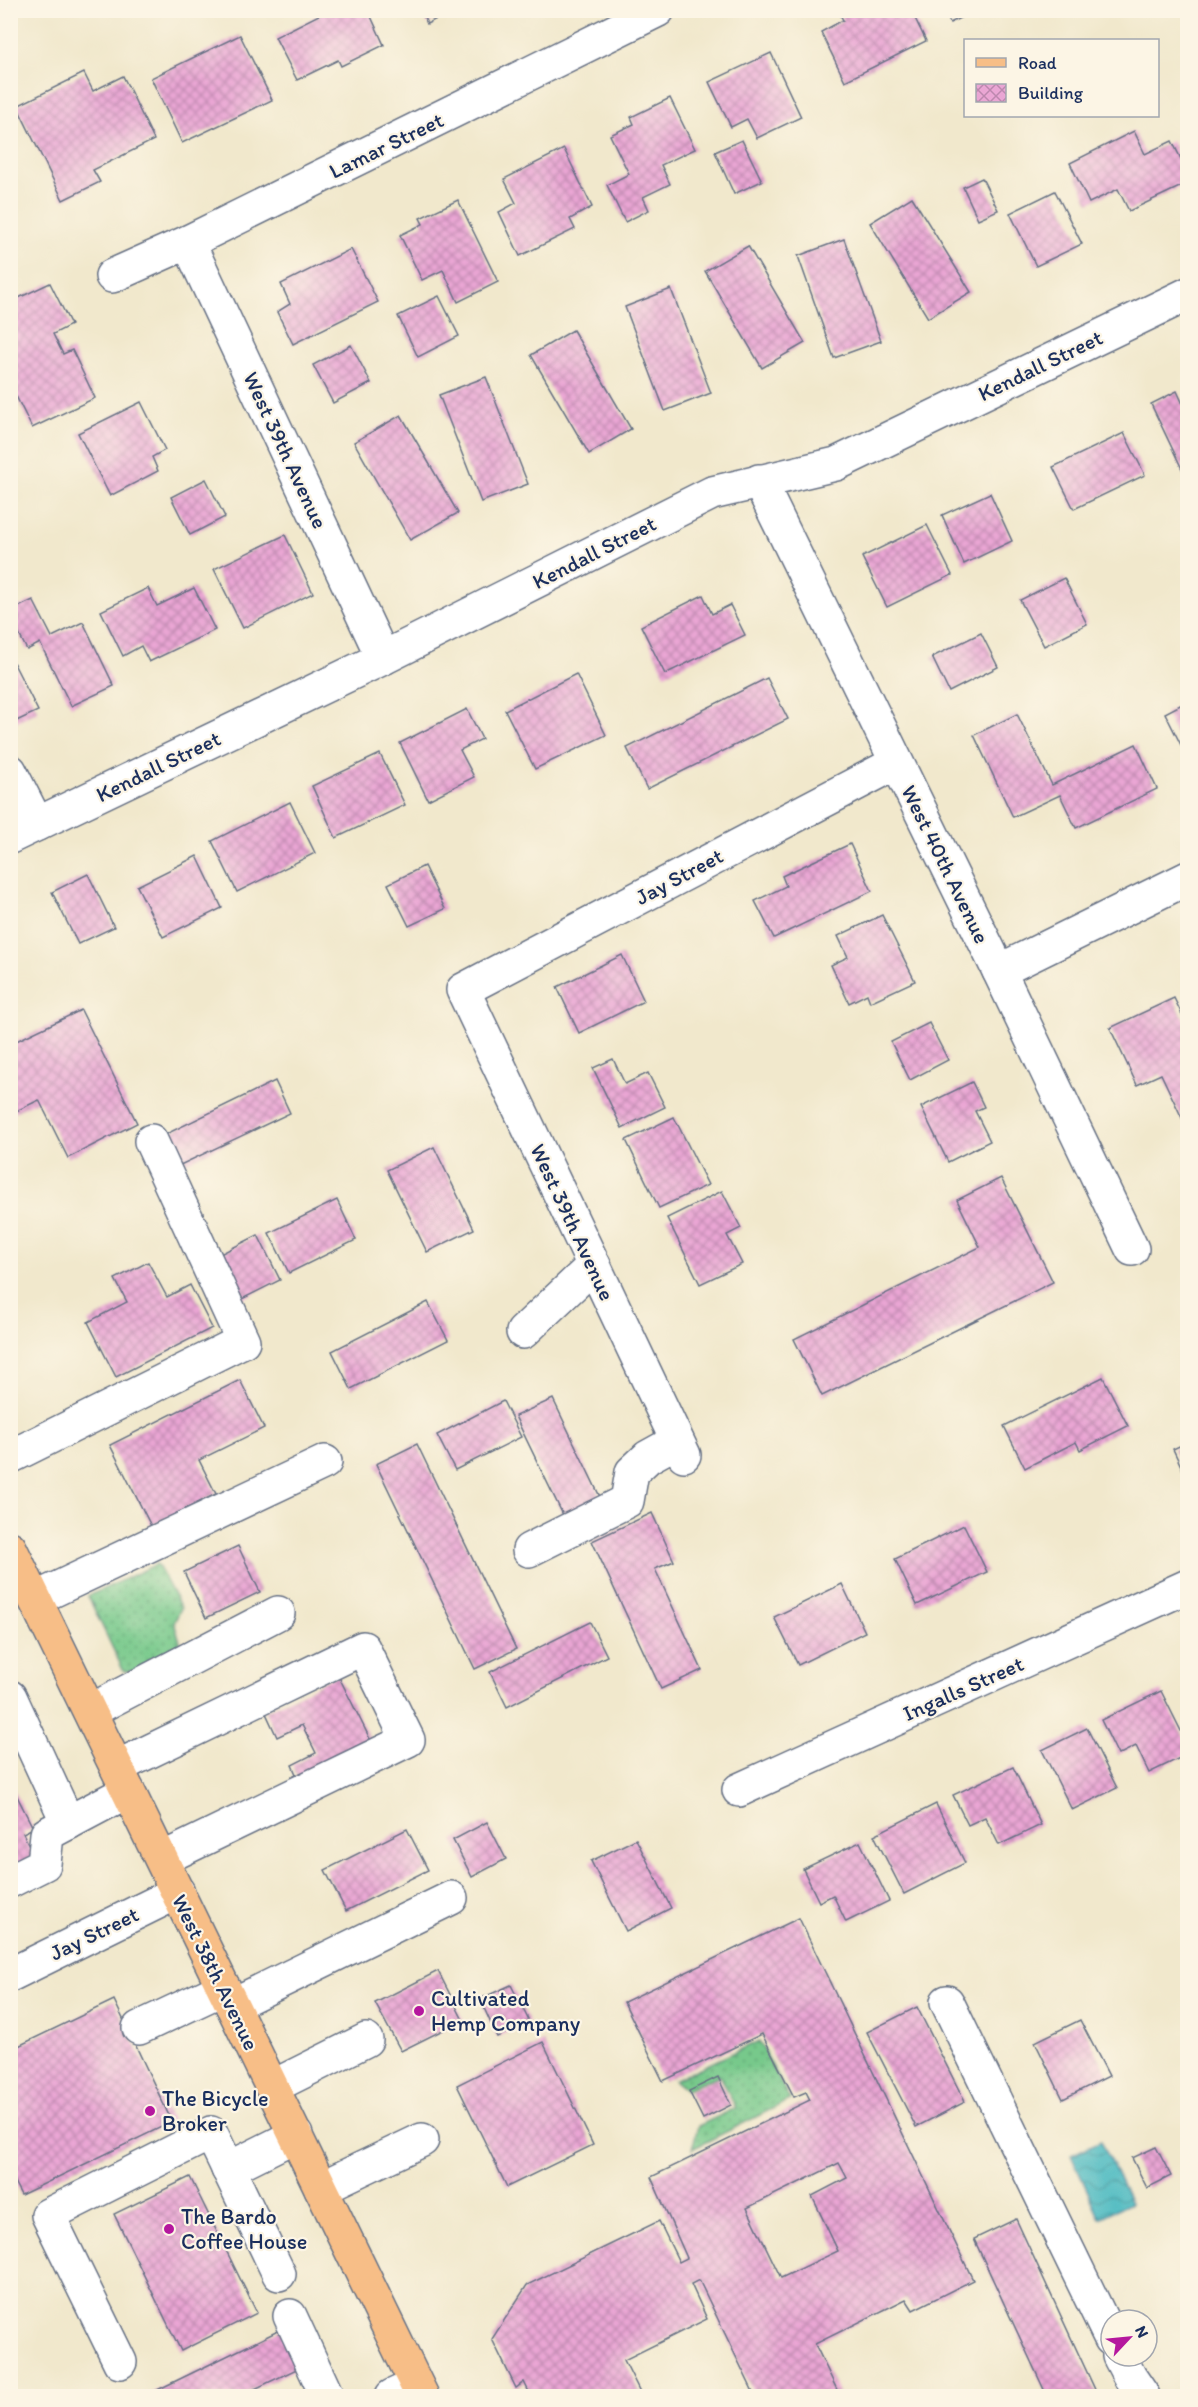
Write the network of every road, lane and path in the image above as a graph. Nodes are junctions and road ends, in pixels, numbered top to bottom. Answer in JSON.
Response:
{"nodes":[{"id":1,"x":658,"y":10,"type":"edge"},
{"id":2,"x":188,"y":242,"type":"junction"},
{"id":3,"x":112,"y":276,"type":"dead end"},
{"id":4,"x":1188,"y":294,"type":"edge"},
{"id":5,"x":759,"y":481,"type":"junction"},
{"id":6,"x":383,"y":658,"type":"junction"},
{"id":7,"x":896,"y":763,"type":"junction"},
{"id":8,"x":10,"y":771,"type":"edge"},
{"id":9,"x":24,"y":831,"type":"edge"},
{"id":10,"x":1188,"y":878,"type":"edge"},
{"id":11,"x":999,"y":971,"type":"junction"},
{"id":12,"x":463,"y":990,"type":"joint"},
{"id":13,"x":151,"y":1141,"type":"dead end"},
{"id":14,"x":1132,"y":1249,"type":"dead end"},
{"id":15,"x":594,"y":1265,"type":"junction"},
{"id":16,"x":523,"y":1332,"type":"dead end"},
{"id":17,"x":10,"y":1457,"type":"edge"},
{"id":18,"x":325,"y":1462,"type":"dead end"},
{"id":19,"x":10,"y":1548,"type":"edge"},
{"id":20,"x":529,"y":1550,"type":"dead end"},
{"id":21,"x":1188,"y":1586,"type":"edge"},
{"id":22,"x":35,"y":1599,"type":"junction"},
{"id":23,"x":278,"y":1613,"type":"dead end"},
{"id":24,"x":10,"y":1698,"type":"edge"},
{"id":25,"x":90,"y":1711,"type":"junction"},
{"id":26,"x":123,"y":1779,"type":"junction"},
{"id":27,"x":739,"y":1790,"type":"dead end"},
{"id":28,"x":68,"y":1823,"type":"junction"},
{"id":29,"x":162,"y":1859,"type":"junction"},
{"id":30,"x":10,"y":1881,"type":"edge"},
{"id":31,"x":178,"y":1892,"type":"junction"},
{"id":32,"x":451,"y":1898,"type":"dead end"},
{"id":33,"x":13,"y":1967,"type":"edge"},
{"id":34,"x":228,"y":1996,"type":"junction"},
{"id":35,"x":947,"y":2002,"type":"dead end"},
{"id":36,"x":139,"y":2028,"type":"dead end"},
{"id":37,"x":366,"y":2040,"type":"dead end"},
{"id":38,"x":272,"y":2087,"type":"junction"},
{"id":39,"x":296,"y":2135,"type":"junction"},
{"id":40,"x":422,"y":2140,"type":"dead end"},
{"id":41,"x":228,"y":2169,"type":"junction"},
{"id":42,"x":321,"y":2188,"type":"junction"},
{"id":43,"x":279,"y":2274,"type":"dead end"},
{"id":44,"x":1099,"y":2314,"type":"edge"},
{"id":45,"x":290,"y":2316,"type":"dead end"},
{"id":46,"x":120,"y":2362,"type":"dead end"},
{"id":47,"x":1125,"y":2368,"type":"edge"},
{"id":48,"x":410,"y":2393,"type":"edge"},
{"id":49,"x":327,"y":2397,"type":"edge"},
{"id":50,"x":1143,"y":2397,"type":"edge"}],
"edges":[{"from":1,"to":2,"type":"street","name":"Lamar Street"},
{"from":2,"to":3,"type":"street","name":"Lamar Street"},
{"from":2,"to":6,"type":"street","name":"West 39th Avenue"},
{"from":4,"to":5,"type":"street","name":"Kendall Street"},
{"from":5,"to":6,"type":"street","name":"Kendall Street"},
{"from":5,"to":7,"type":"street","name":"West 40th Avenue"},
{"from":6,"to":9,"type":"street","name":"Kendall Street"},
{"from":7,"to":11,"type":"street","name":"West 40th Avenue"},
{"from":7,"to":12,"type":"street","name":"Jay Street"},
{"from":8,"to":9,"type":"street"},
{"from":10,"to":11,"type":"street"},
{"from":11,"to":14,"type":"street","name":"West 40th Avenue"},
{"from":12,"to":15,"type":"street","name":"West 39th Avenue"},
{"from":13,"to":17,"type":"street"},
{"from":15,"to":16,"type":"street"},
{"from":15,"to":20,"type":"street","name":"West 39th Avenue"},
{"from":18,"to":22,"type":"street"},
{"from":19,"to":22,"type":"main road","name":"West 38th Avenue"},
{"from":21,"to":27,"type":"street","name":"Ingalls Street"},
{"from":22,"to":25,"type":"main road","name":"West 38th Avenue"},
{"from":23,"to":25,"type":"street"},
{"from":24,"to":28,"type":"street"},
{"from":25,"to":26,"type":"main road","name":"West 38th Avenue"},
{"from":26,"to":28,"type":"street"},
{"from":26,"to":29,"type":"main road","name":"West 38th Avenue"},
{"from":26,"to":29,"type":"street"},
{"from":28,"to":30,"type":"street"},
{"from":29,"to":31,"type":"main road","name":"West 38th Avenue"},
{"from":31,"to":33,"type":"street","name":"Jay Street"},
{"from":31,"to":34,"type":"main road","name":"West 38th Avenue"},
{"from":32,"to":34,"type":"street"},
{"from":34,"to":36,"type":"street"},
{"from":34,"to":38,"type":"main road","name":"West 38th Avenue"},
{"from":35,"to":44,"type":"street"},
{"from":37,"to":38,"type":"street"},
{"from":38,"to":39,"type":"main road","name":"West 38th Avenue"},
{"from":39,"to":41,"type":"street"},
{"from":39,"to":42,"type":"main road","name":"West 38th Avenue"},
{"from":40,"to":42,"type":"street"},
{"from":41,"to":43,"type":"street"},
{"from":41,"to":46,"type":"street"},
{"from":42,"to":48,"type":"main road","name":"West 38th Avenue"},
{"from":45,"to":49,"type":"street"},
{"from":47,"to":50,"type":"street"}]}
